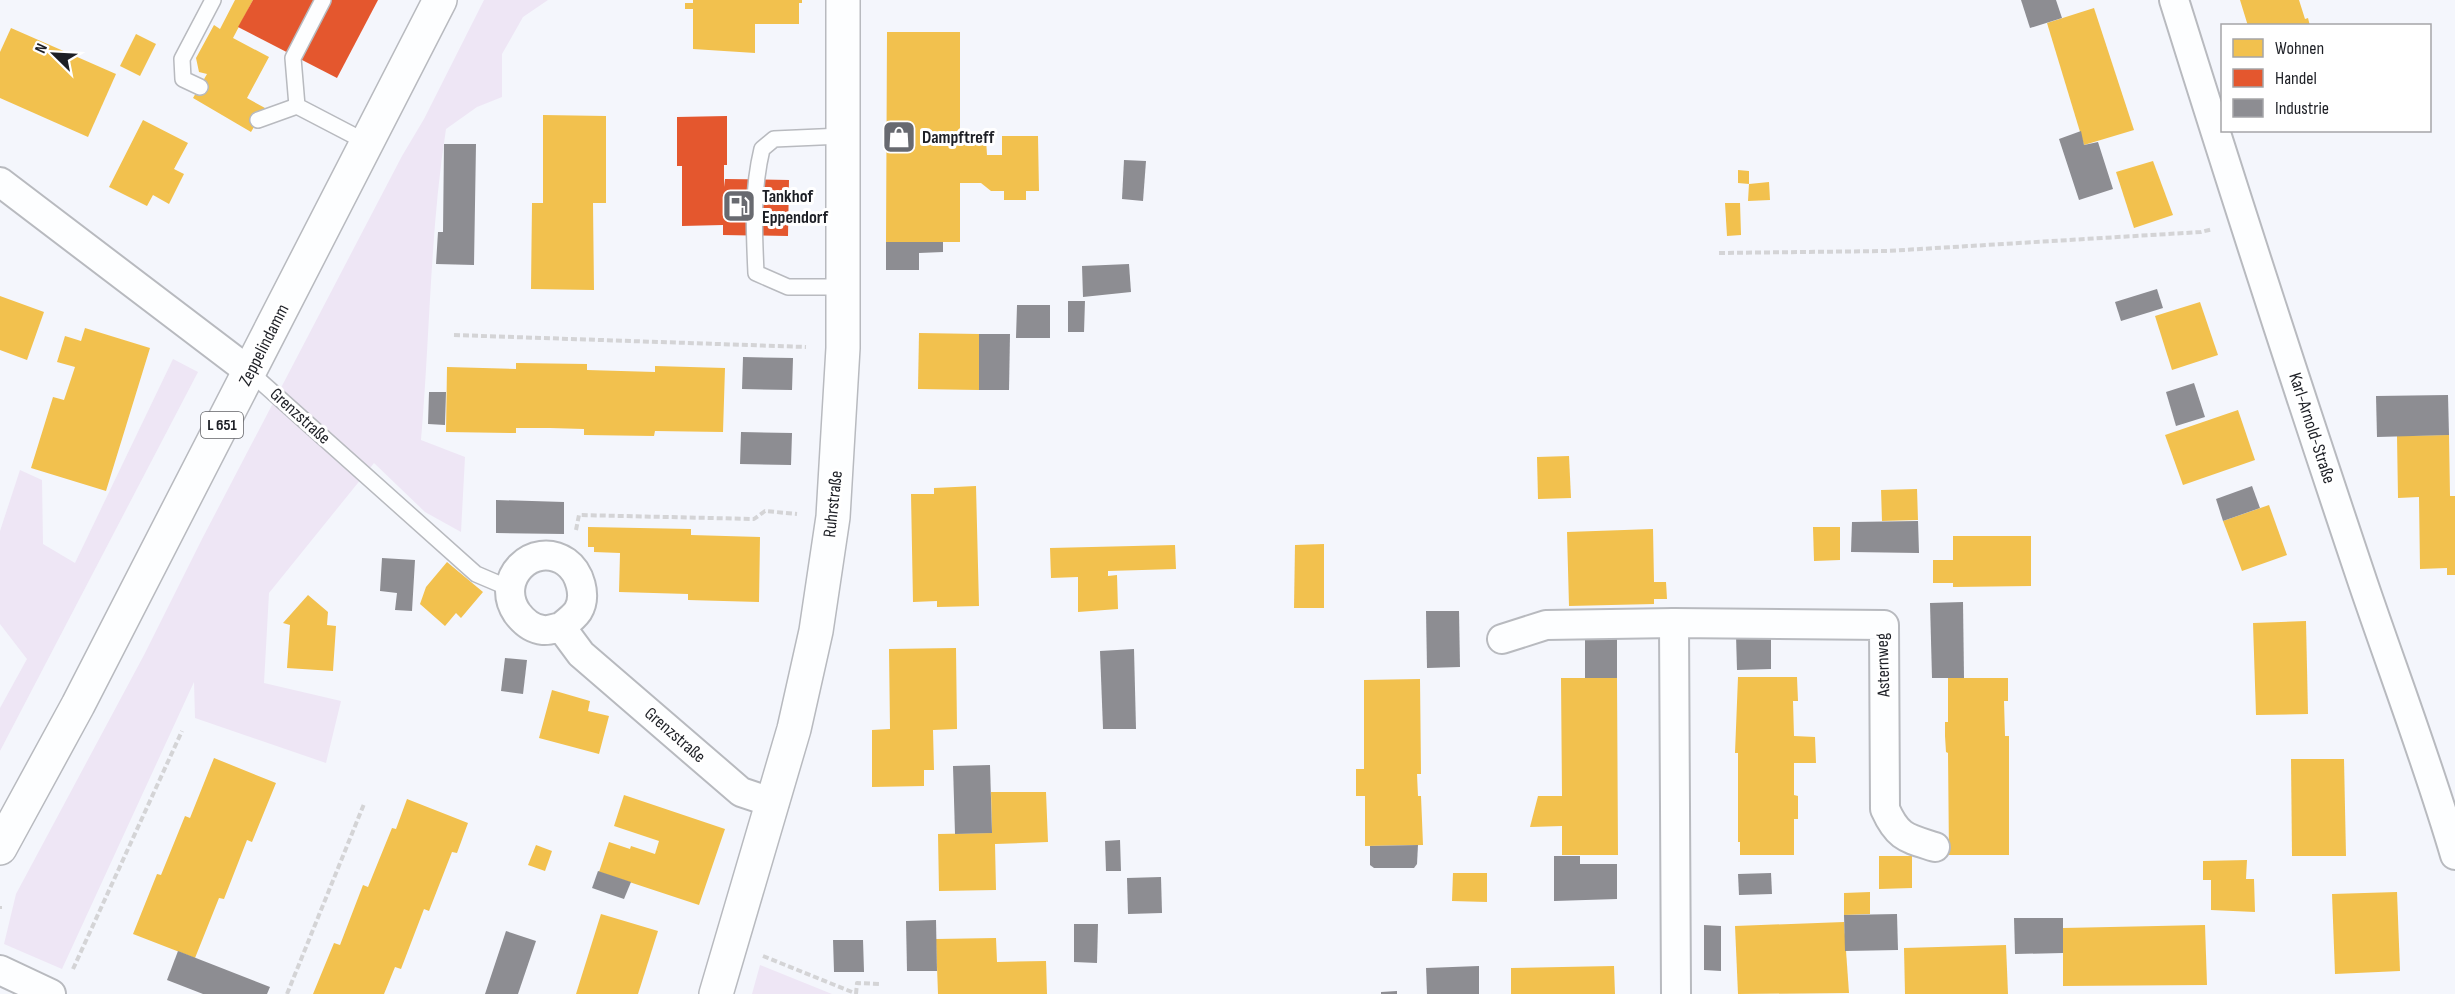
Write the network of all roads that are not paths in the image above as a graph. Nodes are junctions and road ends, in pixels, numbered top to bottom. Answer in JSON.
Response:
{"nodes":[{"id":1,"x":213,"y":0,"type":"edge"},
{"id":2,"x":323,"y":0,"type":"edge"},
{"id":3,"x":440,"y":0,"type":"edge"},
{"id":4,"x":843,"y":0,"type":"edge"},
{"id":5,"x":2174,"y":0,"type":"edge"},
{"id":6,"x":200,"y":87,"type":"dead end"},
{"id":7,"x":297,"y":106,"type":"junction"},
{"id":8,"x":258,"y":120,"type":"dead end"},
{"id":9,"x":842,"y":136,"type":"junction"},
{"id":10,"x":368,"y":143,"type":"junction"},
{"id":11,"x":0,"y":182,"type":"edge"},
{"id":12,"x":843,"y":287,"type":"junction"},
{"id":13,"x":250,"y":372,"type":"junction"},
{"id":14,"x":509,"y":588,"type":"junction"},
{"id":15,"x":1674,"y":622,"type":"junction"},
{"id":16,"x":561,"y":627,"type":"junction"},
{"id":17,"x":1502,"y":639,"type":"dead end"},
{"id":18,"x":774,"y":802,"type":"junction"},
{"id":19,"x":1935,"y":847,"type":"dead end"},
{"id":20,"x":0,"y":848,"type":"edge"},
{"id":21,"x":2455,"y":855,"type":"edge"},
{"id":22,"x":0,"y":970,"type":"edge"},
{"id":23,"x":51,"y":994,"type":"edge"},
{"id":24,"x":716,"y":994,"type":"edge"},
{"id":25,"x":1676,"y":994,"type":"edge"}],
"edges":[{"from":1,"to":6,"type":"lane"},
{"from":2,"to":7,"type":"lane"},
{"from":3,"to":10,"type":"street","name":"Zeppelindamm","number":"L 651"},
{"from":4,"to":9,"type":"street","name":"Ruhrstraße"},
{"from":5,"to":21,"type":"street","name":"Karl-Arnold-Straße"},
{"from":7,"to":8,"type":"lane"},
{"from":7,"to":10,"type":"lane"},
{"from":9,"to":12,"type":"street","name":"Ruhrstraße"},
{"from":9,"to":12,"type":"lane"},
{"from":10,"to":13,"type":"street","name":"Zeppelindamm","number":"L 651"},
{"from":11,"to":13,"type":"street","name":"Grenzstraße"},
{"from":12,"to":18,"type":"street","name":"Ruhrstraße"},
{"from":13,"to":14,"type":"lane","name":"Grenzstraße"},
{"from":13,"to":20,"type":"street","name":"Zeppelindamm","number":"L 651"},
{"from":14,"to":16,"type":"street"},
{"from":14,"to":16,"type":"street"},
{"from":15,"to":17,"type":"street","name":"Asternweg"},
{"from":15,"to":19,"type":"street","name":"Asternweg"},
{"from":15,"to":25,"type":"street"},
{"from":16,"to":18,"type":"street","name":"Grenzstraße"},
{"from":18,"to":24,"type":"street","name":"Ruhrstraße"},
{"from":22,"to":23,"type":"street"}]}
